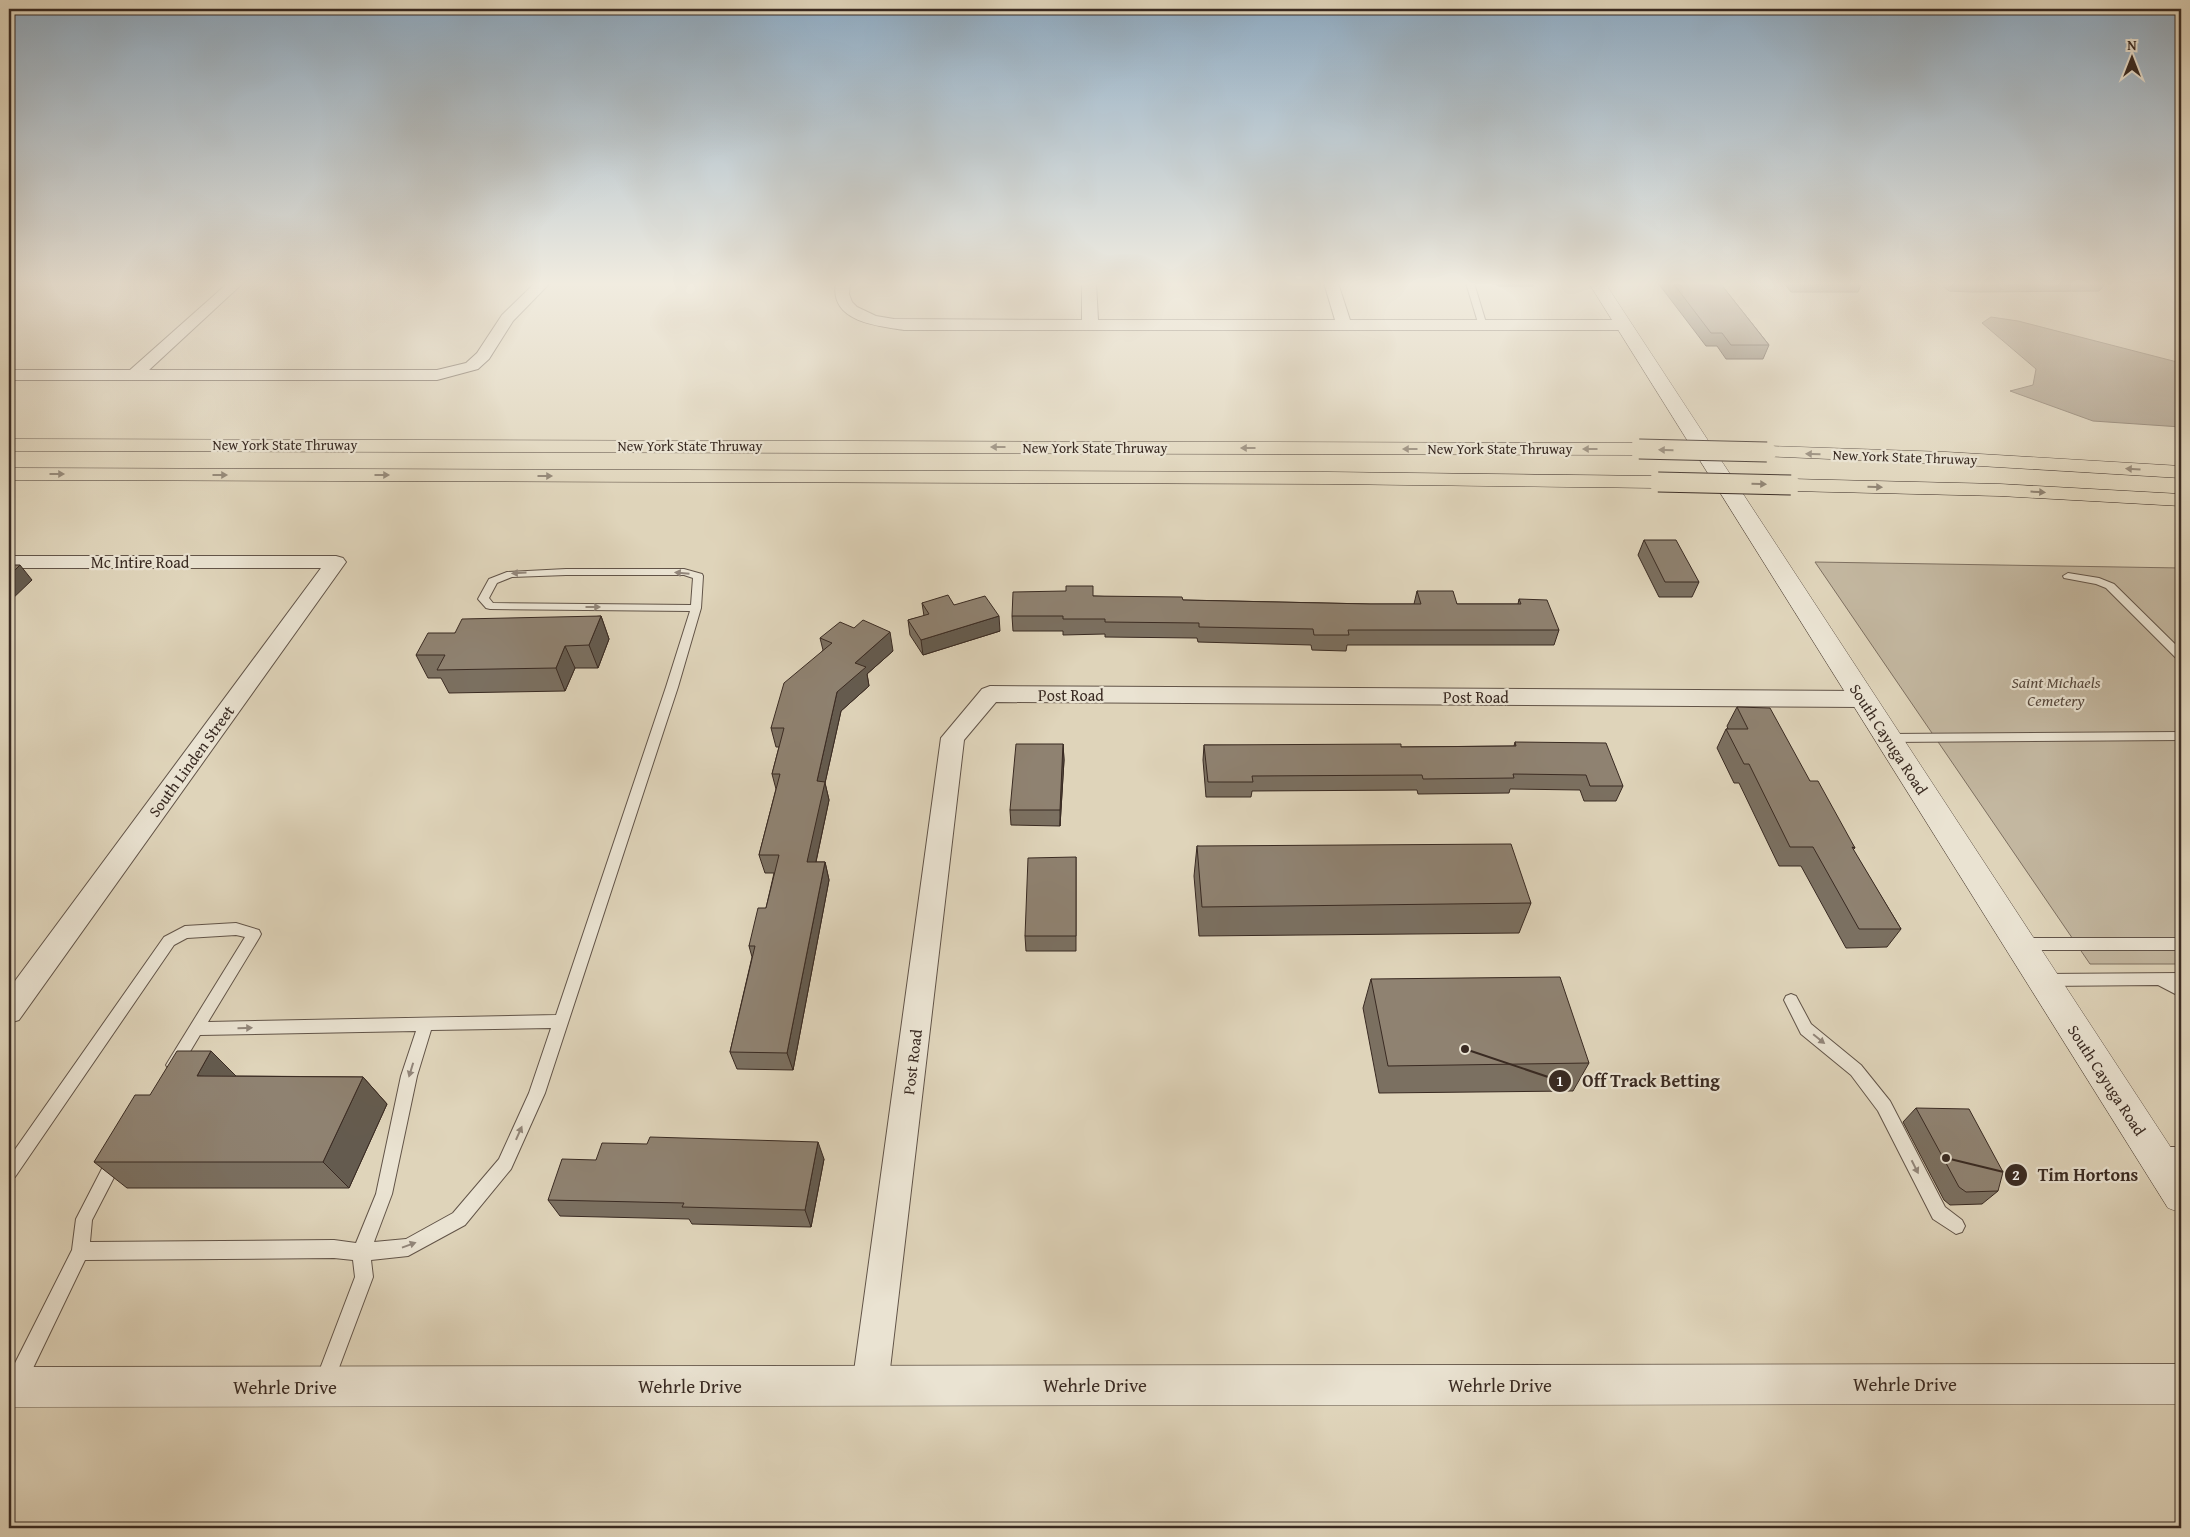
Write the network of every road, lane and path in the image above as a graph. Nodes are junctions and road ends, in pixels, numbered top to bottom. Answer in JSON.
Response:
{"nodes":[{"id":1,"x":156,"y":355,"type":"edge"},
{"id":2,"x":484,"y":355,"type":"edge"},
{"id":3,"x":1642,"y":355,"type":"edge"},
{"id":4,"x":9,"y":375,"type":"edge"},
{"id":5,"x":134,"y":375,"type":"junction"},
{"id":6,"x":9,"y":444,"type":"edge"},
{"id":7,"x":2181,"y":472,"type":"edge"},
{"id":8,"x":9,"y":474,"type":"edge"},
{"id":9,"x":2181,"y":500,"type":"edge"},
{"id":10,"x":9,"y":562,"type":"edge"},
{"id":11,"x":272,"y":562,"type":"joint"},
{"id":12,"x":2068,"y":576,"type":"dead end"},
{"id":13,"x":696,"y":608,"type":"junction"},
{"id":14,"x":2181,"y":656,"type":"edge"},
{"id":15,"x":1862,"y":698,"type":"junction"},
{"id":16,"x":2181,"y":736,"type":"edge"},
{"id":17,"x":1888,"y":738,"type":"junction"},
{"id":18,"x":2019,"y":944,"type":"junction"},
{"id":19,"x":2181,"y":944,"type":"edge"},
{"id":20,"x":2161,"y":979,"type":"junction"},
{"id":21,"x":2181,"y":979,"type":"edge"},
{"id":22,"x":2042,"y":980,"type":"junction"},
{"id":23,"x":2181,"y":991,"type":"edge"},
{"id":24,"x":1791,"y":1000,"type":"dead end"},
{"id":25,"x":9,"y":1011,"type":"edge"},
{"id":26,"x":560,"y":1021,"type":"junction"},
{"id":27,"x":426,"y":1024,"type":"junction"},
{"id":28,"x":196,"y":1029,"type":"junction"},
{"id":29,"x":166,"y":1078,"type":"edge"},
{"id":30,"x":125,"y":1143,"type":"edge"},
{"id":31,"x":2168,"y":1155,"type":"edge"},
{"id":32,"x":9,"y":1171,"type":"edge"},
{"id":33,"x":2181,"y":1195,"type":"edge"},
{"id":34,"x":1956,"y":1226,"type":"dead end"},
{"id":35,"x":80,"y":1251,"type":"junction"},
{"id":36,"x":361,"y":1252,"type":"junction"},
{"id":37,"x":2181,"y":1384,"type":"edge"},
{"id":38,"x":870,"y":1386,"type":"junction"},
{"id":39,"x":11,"y":1387,"type":"edge"},
{"id":40,"x":322,"y":1387,"type":"junction"}],
"edges":[{"from":1,"to":5,"type":"street"},
{"from":2,"to":5,"type":"street"},
{"from":3,"to":15,"type":"street","name":"South Cayuga Road"},
{"from":4,"to":5,"type":"street"},
{"from":7,"to":6,"type":"highway","name":"New York State Thruway","one_way":true,"bridge":true},
{"from":8,"to":9,"type":"highway","name":"New York State Thruway","one_way":true,"bridge":true},
{"from":10,"to":11,"type":"street","name":"Mc Intire Road"},
{"from":11,"to":25,"type":"street","name":"South Linden Street"},
{"from":12,"to":14,"type":"lane"},
{"from":13,"to":13,"type":"lane","one_way":true},
{"from":13,"to":26,"type":"lane"},
{"from":15,"to":17,"type":"street","name":"South Cayuga Road"},
{"from":15,"to":38,"type":"street","name":"Post Road"},
{"from":16,"to":17,"type":"lane"},
{"from":17,"to":18,"type":"street","name":"South Cayuga Road"},
{"from":18,"to":19,"type":"lane"},
{"from":18,"to":22,"type":"street","name":"South Cayuga Road"},
{"from":20,"to":21,"type":"lane"},
{"from":20,"to":22,"type":"lane"},
{"from":20,"to":23,"type":"lane"},
{"from":22,"to":31,"type":"street","name":"South Cayuga Road"},
{"from":24,"to":34,"type":"lane","one_way":true},
{"from":26,"to":27,"type":"lane"},
{"from":36,"to":26,"type":"lane","one_way":true},
{"from":28,"to":27,"type":"lane","one_way":true},
{"from":27,"to":36,"type":"lane","one_way":true},
{"from":28,"to":29,"type":"lane"},
{"from":28,"to":32,"type":"lane"},
{"from":30,"to":35,"type":"lane"},
{"from":31,"to":33,"type":"street","name":"South Cayuga Road"},
{"from":35,"to":36,"type":"lane"},
{"from":35,"to":39,"type":"lane"},
{"from":36,"to":40,"type":"lane"},
{"from":37,"to":38,"type":"street","name":"Wehrle Drive"},
{"from":38,"to":40,"type":"street","name":"Wehrle Drive"},
{"from":39,"to":40,"type":"street","name":"Wehrle Drive"}]}
